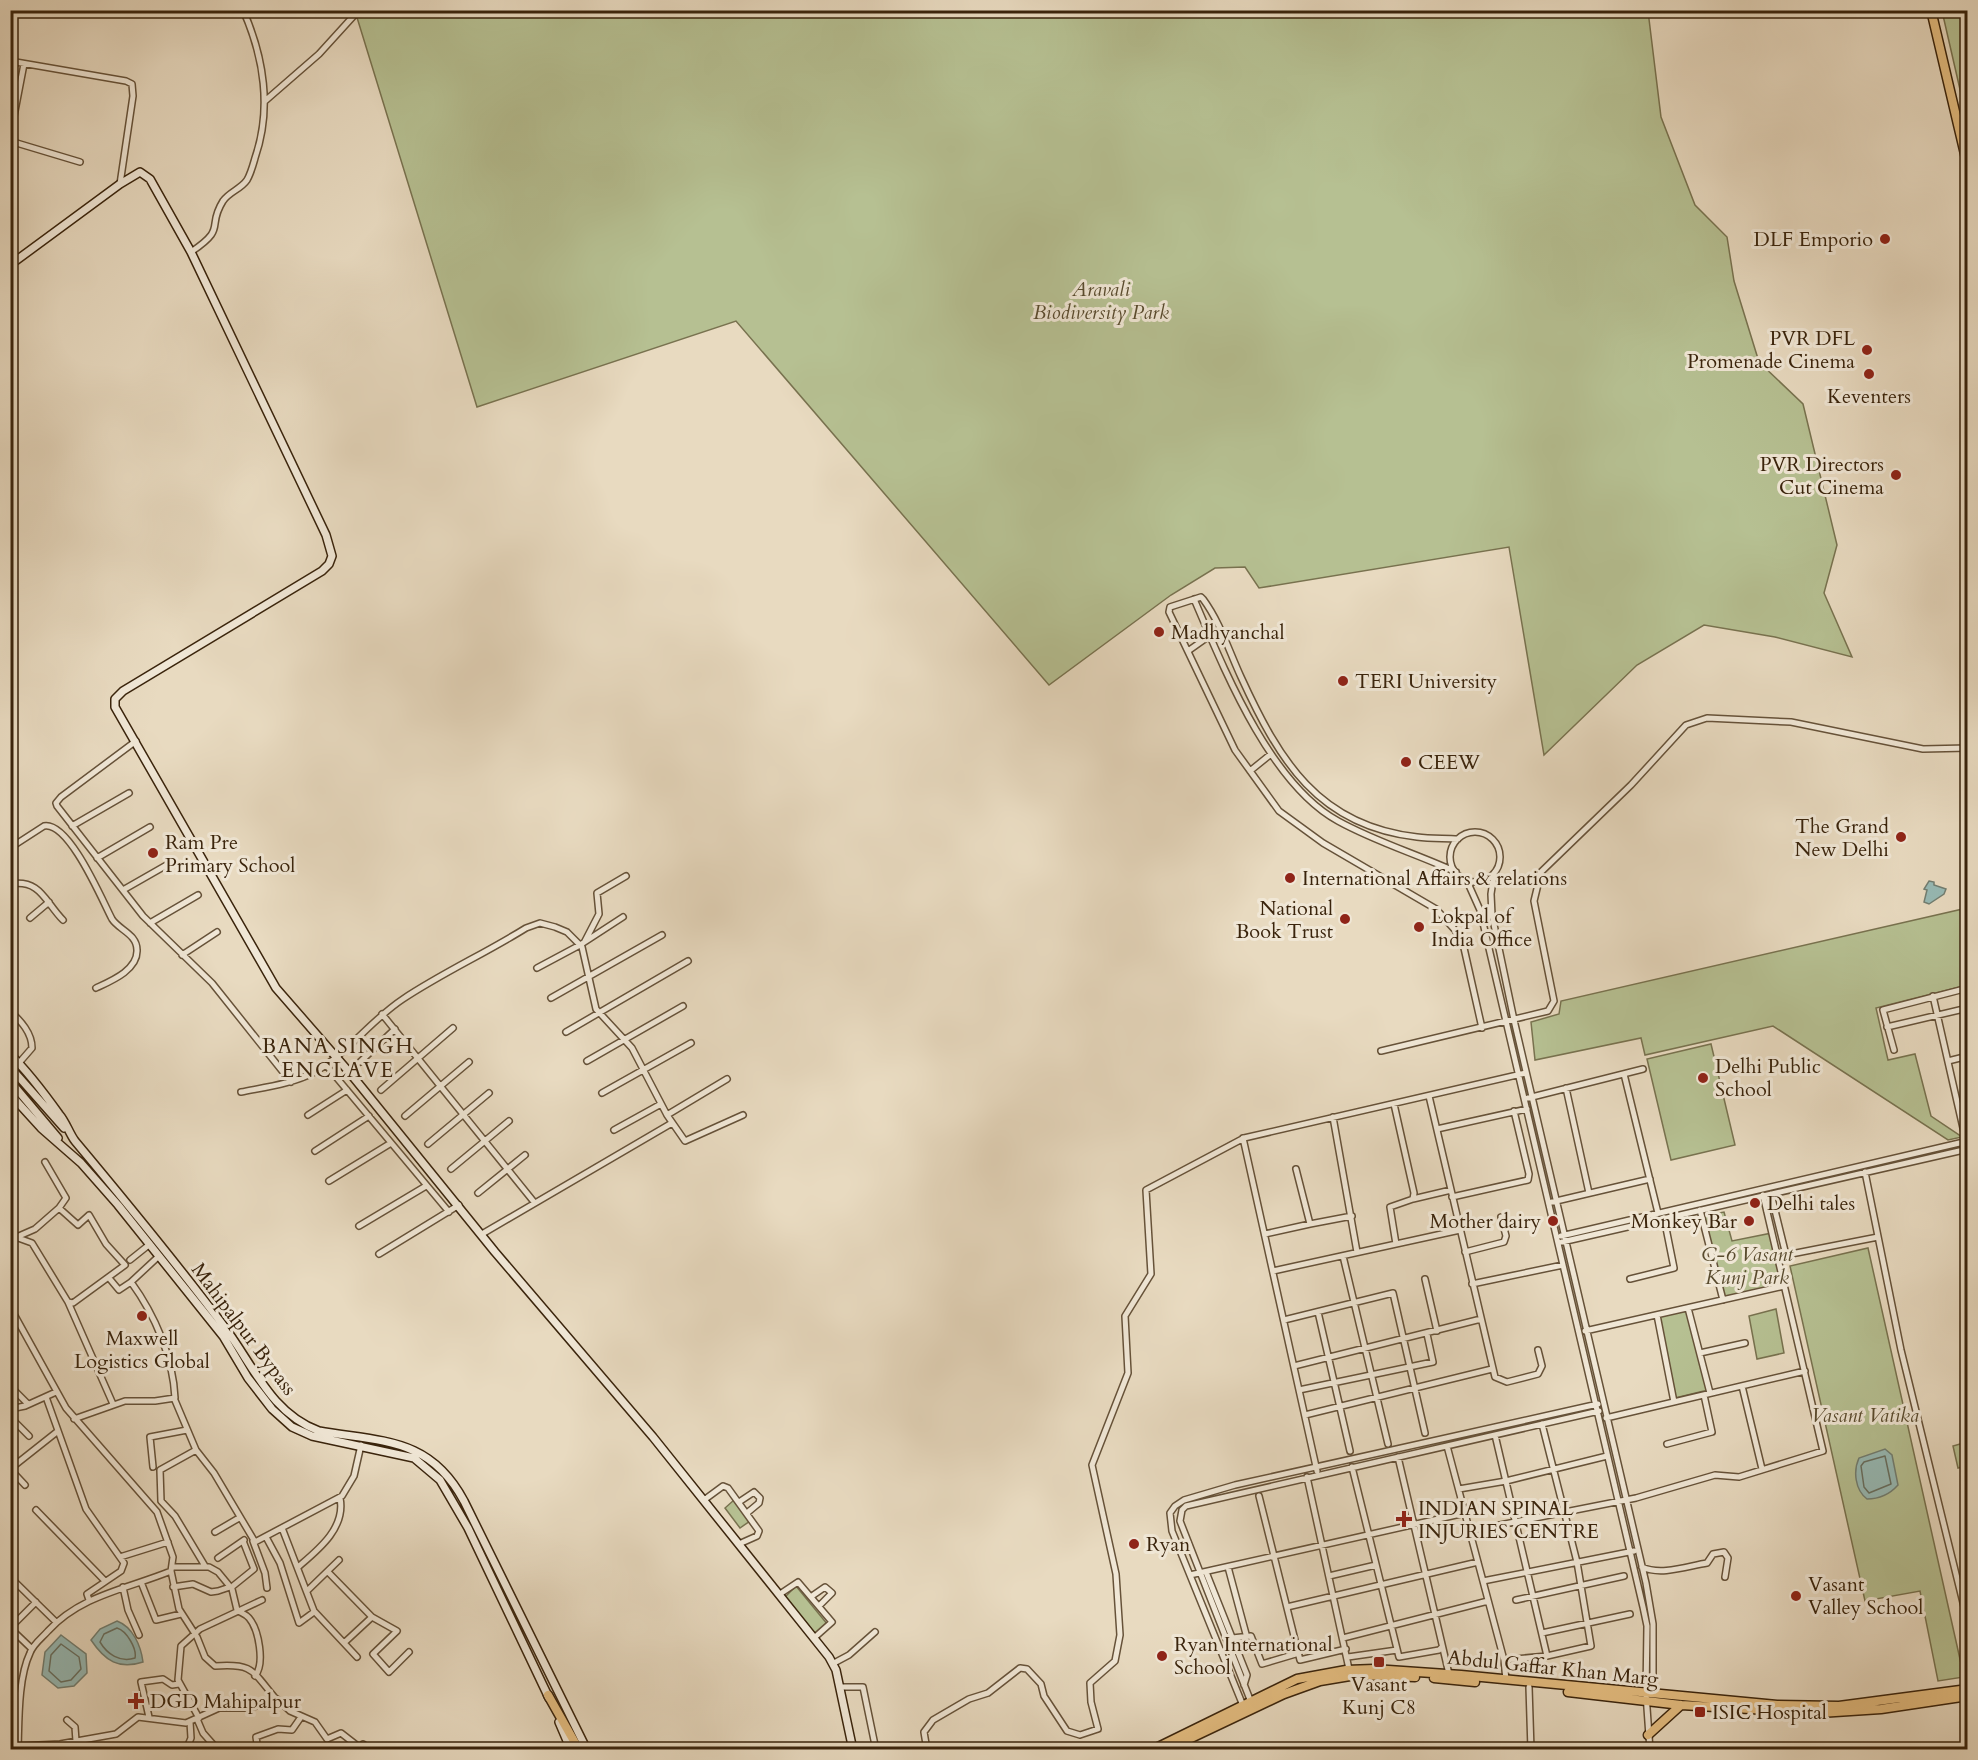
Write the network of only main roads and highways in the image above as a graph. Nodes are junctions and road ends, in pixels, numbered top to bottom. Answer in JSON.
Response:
{"nodes":[{"id":1,"x":1931,"y":10,"type":"edge"},
{"id":2,"x":1968,"y":167,"type":"edge"},
{"id":3,"x":1968,"y":1689,"type":"edge"},
{"id":4,"x":548,"y":1695,"type":"road end"},
{"id":5,"x":1968,"y":1696,"type":"edge"},
{"id":6,"x":1649,"y":1698,"type":"junction"},
{"id":7,"x":1681,"y":1704,"type":"junction"},
{"id":8,"x":1248,"y":1706,"type":"junction"},
{"id":9,"x":1648,"y":1734,"type":"road end"},
{"id":10,"x":579,"y":1749,"type":"edge"},
{"id":11,"x":1152,"y":1749,"type":"edge"},
{"id":12,"x":1166,"y":1749,"type":"edge"}],
"edges":[{"from":1,"to":2,"type":"main road"},
{"from":3,"to":6,"type":"main road","name":"Abdul Gaffar Khan Marg"},
{"from":4,"to":10,"type":"main road"},
{"from":5,"to":7,"type":"main road","name":"Abdul Gaffar Khan Marg"},
{"from":6,"to":7,"type":"main road","name":"Abdul Gaffar Khan Marg"},
{"from":6,"to":8,"type":"main road","name":"Abdul Gaffar Khan Marg"},
{"from":6,"to":8,"type":"main road","name":"Abdul Gaffar Khan Marg"},
{"from":7,"to":9,"type":"main road"},
{"from":8,"to":11,"type":"main road","name":"Abdul Gaffar Khan Marg"},
{"from":8,"to":12,"type":"main road","name":"Abdul Gaffar Khan Marg"}]}
